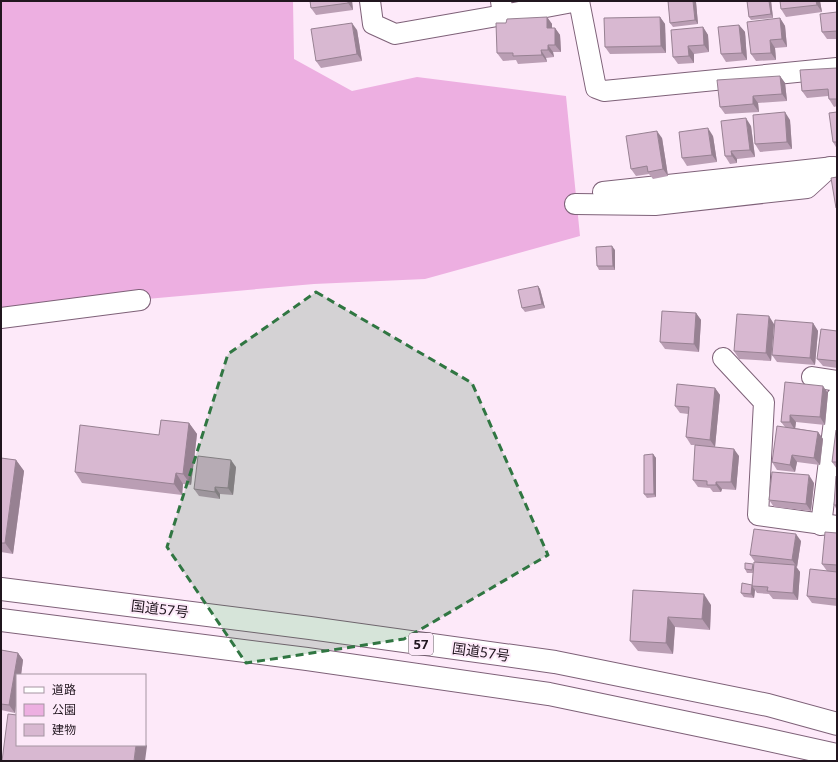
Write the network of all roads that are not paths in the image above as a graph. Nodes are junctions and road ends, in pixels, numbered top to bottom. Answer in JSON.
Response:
{"nodes":[{"id":1,"x":370,"y":1,"type":"edge"},
{"id":2,"x":578,"y":1,"type":"edge"},
{"id":3,"x":502,"y":8,"type":"edge"},
{"id":4,"x":837,"y":68,"type":"edge"},
{"id":5,"x":833,"y":167,"type":"edge"},
{"id":6,"x":603,"y":192,"type":"dead end"},
{"id":7,"x":575,"y":204,"type":"dead end"},
{"id":8,"x":140,"y":300,"type":"dead end"},
{"id":9,"x":1,"y":318,"type":"edge"},
{"id":10,"x":723,"y":358,"type":"dead end"},
{"id":11,"x":812,"y":376,"type":"dead end"},
{"id":12,"x":837,"y":380,"type":"edge"},
{"id":13,"x":837,"y":397,"type":"edge"},
{"id":14,"x":829,"y":526,"type":"edge"},
{"id":15,"x":1,"y":589,"type":"edge"},
{"id":16,"x":1,"y":620,"type":"edge"},
{"id":17,"x":837,"y":724,"type":"edge"},
{"id":18,"x":837,"y":755,"type":"edge"}],
"edges":[{"from":1,"to":3,"type":"street"},
{"from":2,"to":3,"type":"street"},
{"from":2,"to":4,"type":"street"},
{"from":5,"to":6,"type":"street"},
{"from":5,"to":7,"type":"street"},
{"from":8,"to":9,"type":"street"},
{"from":10,"to":14,"type":"street"},
{"from":11,"to":12,"type":"street"},
{"from":13,"to":14,"type":"street"},
{"from":15,"to":17,"type":"highway","name":"国道57号","number":"57"},
{"from":16,"to":18,"type":"highway","number":"57"}]}
